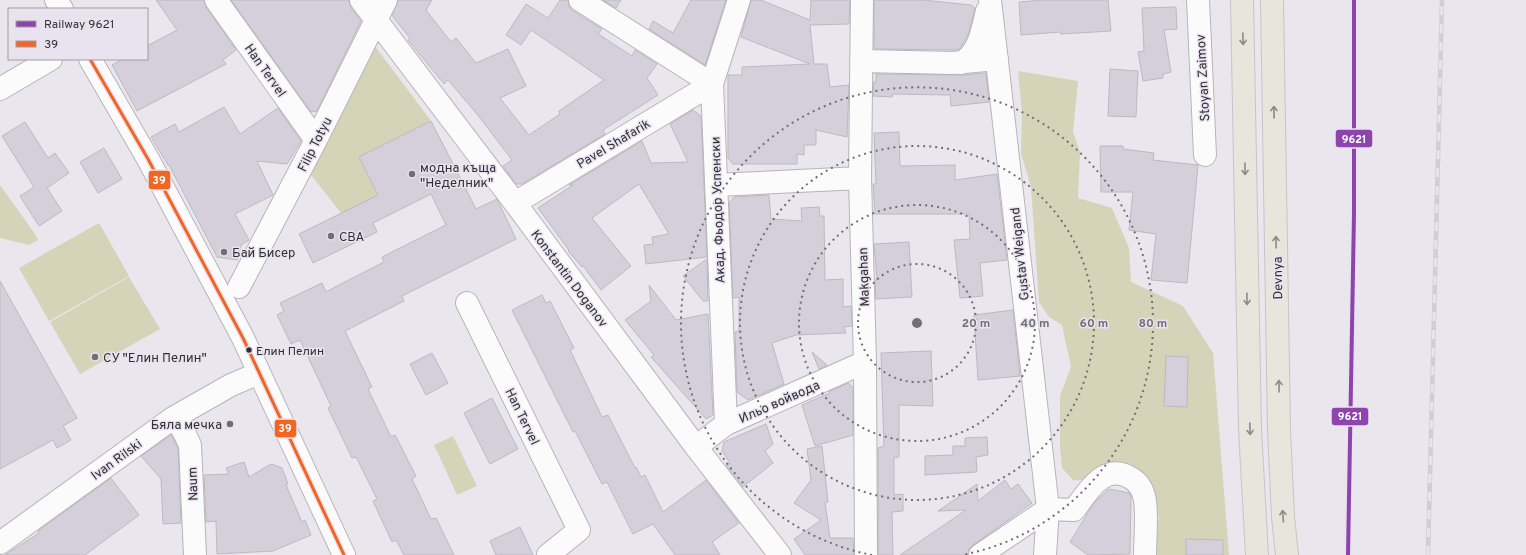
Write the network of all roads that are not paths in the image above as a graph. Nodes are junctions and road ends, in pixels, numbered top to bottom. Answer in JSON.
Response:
{"nodes":[{"id":1,"x":216,"y":0,"type":"edge"},
{"id":2,"x":361,"y":0,"type":"edge"},
{"id":3,"x":386,"y":0,"type":"edge"},
{"id":4,"x":580,"y":0,"type":"edge"},
{"id":5,"x":739,"y":0,"type":"edge"},
{"id":6,"x":862,"y":0,"type":"edge"},
{"id":7,"x":989,"y":0,"type":"edge"},
{"id":8,"x":1198,"y":0,"type":"edge"},
{"id":9,"x":1242,"y":0,"type":"edge"},
{"id":10,"x":1272,"y":0,"type":"edge"},
{"id":11,"x":375,"y":20,"type":"junction"},
{"id":12,"x":997,"y":59,"type":"junction"},
{"id":13,"x":49,"y":60,"type":"edge"},
{"id":14,"x":91,"y":60,"type":"edge"},
{"id":15,"x":861,"y":61,"type":"junction"},
{"id":16,"x":962,"y":63,"type":"junction"},
{"id":17,"x":712,"y":84,"type":"junction"},
{"id":18,"x":0,"y":90,"type":"edge"},
{"id":19,"x":316,"y":140,"type":"junction"},
{"id":20,"x":1205,"y":155,"type":"dead end"},
{"id":21,"x":860,"y":178,"type":"junction"},
{"id":22,"x":716,"y":185,"type":"junction"},
{"id":23,"x":515,"y":202,"type":"junction"},
{"id":24,"x":239,"y":287,"type":"dead end"},
{"id":25,"x":467,"y":302,"type":"dead end"},
{"id":26,"x":865,"y":362,"type":"junction"},
{"id":27,"x":259,"y":372,"type":"junction"},
{"id":28,"x":173,"y":418,"type":"junction"},
{"id":29,"x":726,"y":424,"type":"junction"},
{"id":30,"x":696,"y":447,"type":"junction"},
{"id":31,"x":1048,"y":509,"type":"junction"},
{"id":32,"x":0,"y":543,"type":"edge"},
{"id":33,"x":195,"y":555,"type":"edge"},
{"id":34,"x":344,"y":555,"type":"edge"},
{"id":35,"x":548,"y":555,"type":"edge"},
{"id":36,"x":780,"y":555,"type":"edge"},
{"id":37,"x":866,"y":555,"type":"edge"},
{"id":38,"x":980,"y":555,"type":"edge"},
{"id":39,"x":1045,"y":555,"type":"edge"},
{"id":40,"x":1145,"y":555,"type":"edge"},
{"id":41,"x":1257,"y":555,"type":"edge"},
{"id":42,"x":1286,"y":555,"type":"edge"}],
"edges":[{"from":1,"to":19,"type":"street","name":"Han Tervel"},
{"from":2,"to":11,"type":"street","name":"Konstantin Doganov"},
{"from":3,"to":11,"type":"street","name":"Filip Totyu"},
{"from":4,"to":17,"type":"street"},
{"from":5,"to":17,"type":"street","name":"Акад. Фьодор Успенски"},
{"from":6,"to":15,"type":"street","name":"Makgahan"},
{"from":7,"to":12,"type":"street","name":"Gustav Weigand"},
{"from":7,"to":16,"type":"street"},
{"from":8,"to":20,"type":"street","name":"Stoyan Zaimov"},
{"from":9,"to":41,"type":"highway","one_way":true},
{"from":42,"to":10,"type":"highway","name":"Devnya","one_way":true},
{"from":11,"to":19,"type":"street","name":"Filip Totyu"},
{"from":11,"to":23,"type":"street","name":"Konstantin Doganov"},
{"from":12,"to":16,"type":"street"},
{"from":12,"to":31,"type":"street","name":"Gustav Weigand"},
{"from":13,"to":18,"type":"street"},
{"from":14,"to":27,"type":"street"},
{"from":15,"to":16,"type":"street"},
{"from":15,"to":21,"type":"street","name":"Makgahan"},
{"from":17,"to":22,"type":"street","name":"Акад. Фьодор Успенски"},
{"from":17,"to":23,"type":"street","name":"Pavel Shafarik"},
{"from":19,"to":24,"type":"street","name":"Filip Totyu"},
{"from":21,"to":22,"type":"street"},
{"from":21,"to":26,"type":"street","name":"Makgahan"},
{"from":22,"to":29,"type":"street","name":"Акад. Фьодор Успенски"},
{"from":23,"to":30,"type":"street","name":"Konstantin Doganov"},
{"from":25,"to":35,"type":"street","name":"Han Tervel"},
{"from":26,"to":29,"type":"street","name":"Ильо войвода"},
{"from":26,"to":37,"type":"street","name":"Makgahan"},
{"from":27,"to":28,"type":"street","name":"Ivan Rilski"},
{"from":27,"to":34,"type":"street"},
{"from":28,"to":32,"type":"street","name":"Ivan Rilski"},
{"from":28,"to":33,"type":"street","name":"Naum"},
{"from":29,"to":30,"type":"street","name":"Ильо войвода"},
{"from":30,"to":36,"type":"street","name":"Konstantin Doganov"},
{"from":31,"to":38,"type":"street"},
{"from":31,"to":39,"type":"street","name":"Gustav Weigand"},
{"from":31,"to":40,"type":"street"}]}
